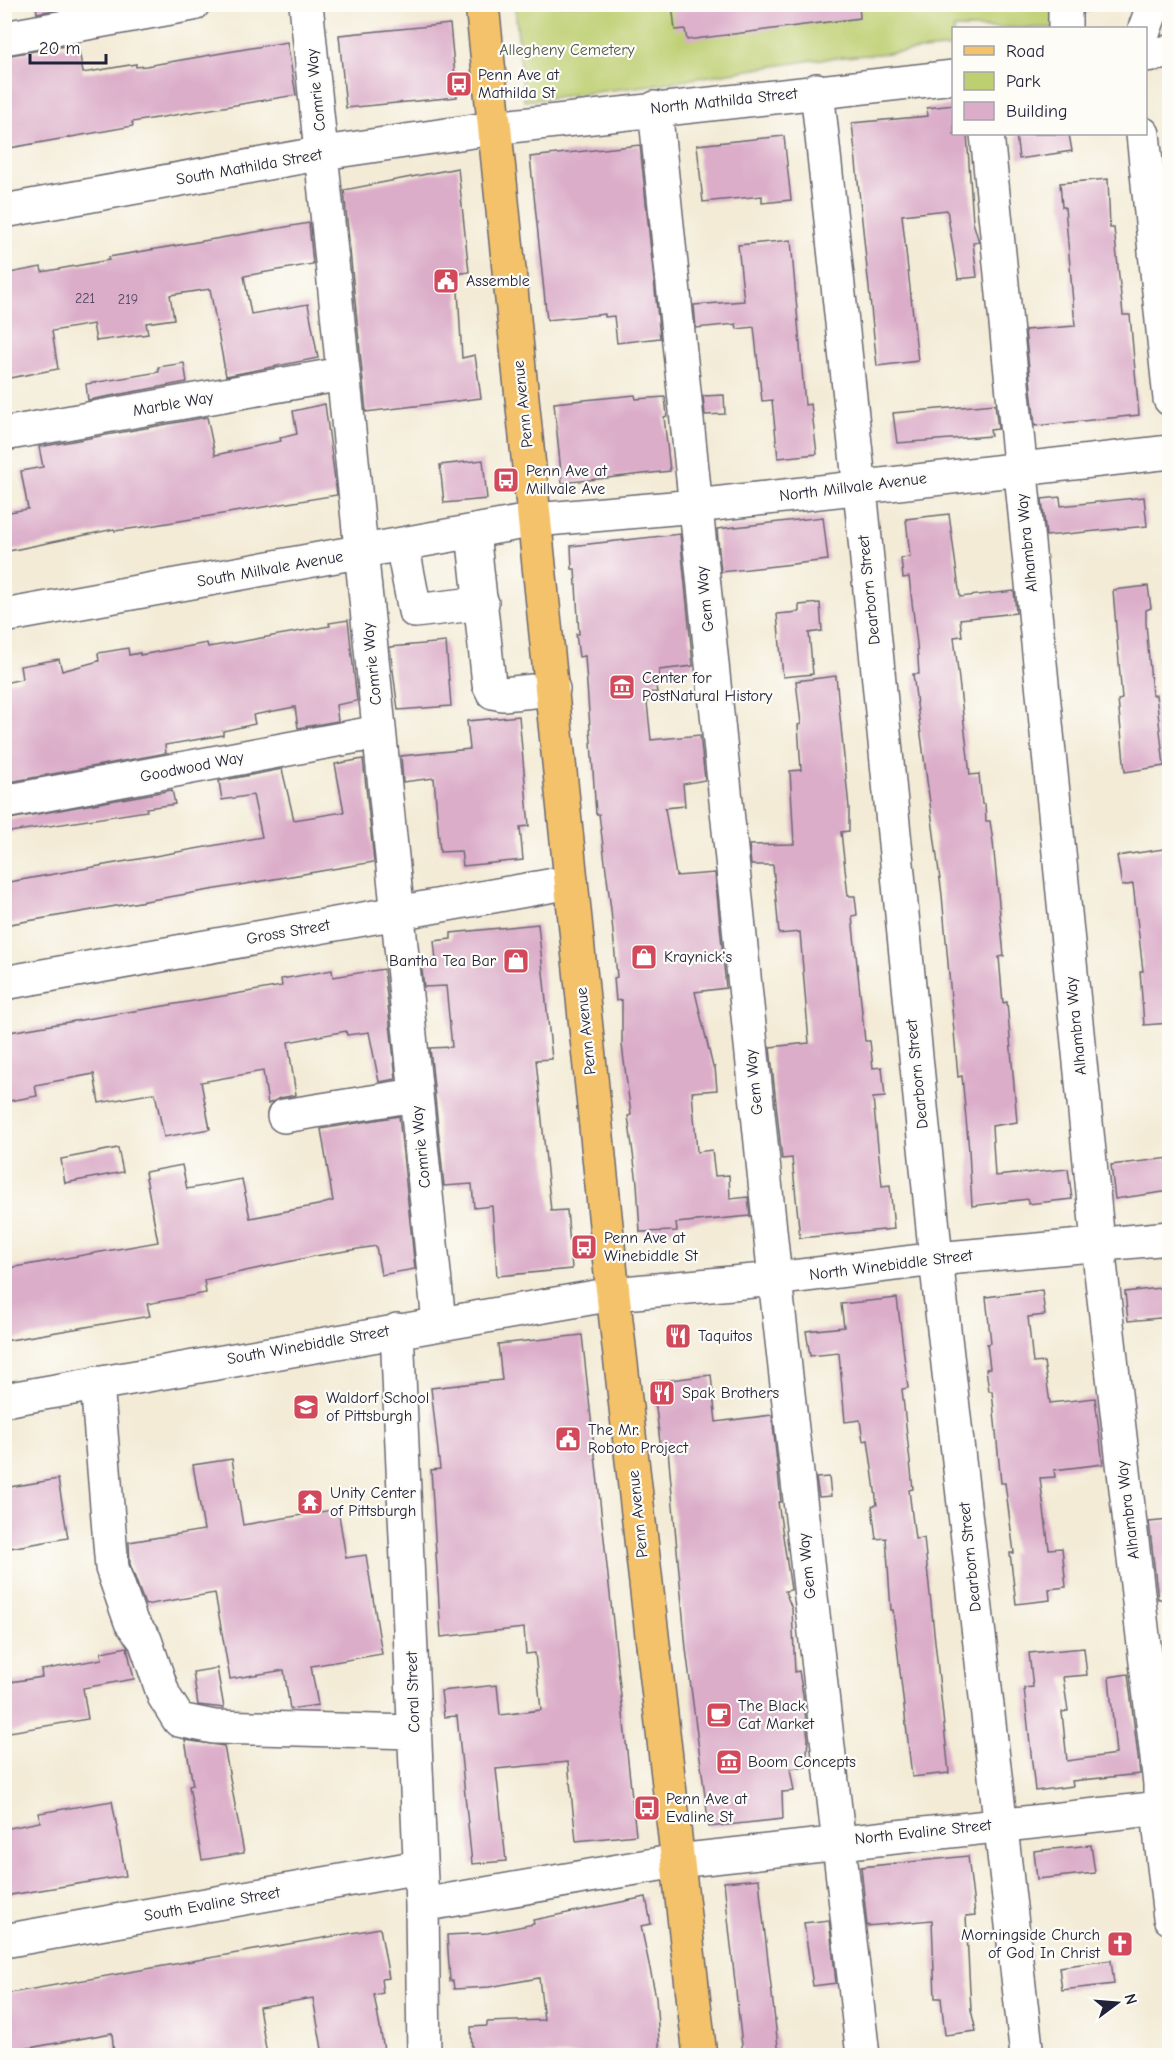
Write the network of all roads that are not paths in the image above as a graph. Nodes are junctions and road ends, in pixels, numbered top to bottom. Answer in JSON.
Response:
{"nodes":[{"id":1,"x":193,"y":4,"type":"edge"},
{"id":2,"x":306,"y":4,"type":"edge"},
{"id":3,"x":482,"y":4,"type":"edge"},
{"id":4,"x":1065,"y":4,"type":"edge"},
{"id":5,"x":1154,"y":4,"type":"edge"},
{"id":6,"x":1065,"y":27,"type":"edge"},
{"id":7,"x":1145,"y":27,"type":"edge"},
{"id":8,"x":4,"y":38,"type":"edge"},
{"id":9,"x":1170,"y":52,"type":"edge"},
{"id":10,"x":1147,"y":55,"type":"edge"},
{"id":11,"x":952,"y":77,"type":"edge"},
{"id":12,"x":817,"y":90,"type":"junction"},
{"id":13,"x":655,"y":108,"type":"junction"},
{"id":14,"x":494,"y":128,"type":"junction"},
{"id":15,"x":987,"y":135,"type":"edge"},
{"id":16,"x":1143,"y":135,"type":"edge"},
{"id":17,"x":323,"y":153,"type":"junction"},
{"id":18,"x":4,"y":211,"type":"edge"},
{"id":19,"x":342,"y":374,"type":"junction"},
{"id":20,"x":1170,"y":399,"type":"edge"},
{"id":21,"x":4,"y":434,"type":"edge"},
{"id":22,"x":1170,"y":452,"type":"edge"},
{"id":23,"x":1019,"y":468,"type":"junction"},
{"id":24,"x":859,"y":486,"type":"junction"},
{"id":25,"x":696,"y":506,"type":"junction"},
{"id":26,"x":535,"y":520,"type":"junction"},
{"id":27,"x":473,"y":532,"type":"junction"},
{"id":28,"x":402,"y":544,"type":"junction"},
{"id":29,"x":361,"y":553,"type":"junction"},
{"id":30,"x":482,"y":603,"type":"junction"},
{"id":31,"x":4,"y":616,"type":"edge"},
{"id":32,"x":553,"y":689,"type":"junction"},
{"id":33,"x":379,"y":732,"type":"junction"},
{"id":34,"x":4,"y":802,"type":"edge"},
{"id":35,"x":571,"y":882,"type":"junction"},
{"id":36,"x":397,"y":912,"type":"junction"},
{"id":37,"x":4,"y":983,"type":"edge"},
{"id":38,"x":415,"y":1095,"type":"junction"},
{"id":39,"x":284,"y":1116,"type":"dead end"},
{"id":40,"x":1170,"y":1238,"type":"edge"},
{"id":41,"x":1098,"y":1246,"type":"junction"},
{"id":42,"x":936,"y":1259,"type":"junction"},
{"id":43,"x":775,"y":1279,"type":"junction"},
{"id":44,"x":613,"y":1294,"type":"junction"},
{"id":45,"x":439,"y":1323,"type":"junction"},
{"id":46,"x":397,"y":1330,"type":"junction"},
{"id":47,"x":97,"y":1383,"type":"junction"},
{"id":48,"x":4,"y":1400,"type":"edge"},
{"id":49,"x":415,"y":1732,"type":"junction"},
{"id":50,"x":1165,"y":1807,"type":"edge"},
{"id":51,"x":1000,"y":1824,"type":"junction"},
{"id":52,"x":838,"y":1841,"type":"junction"},
{"id":53,"x":677,"y":1861,"type":"junction"},
{"id":54,"x":419,"y":1867,"type":"junction"},
{"id":55,"x":422,"y":1905,"type":"junction"},
{"id":56,"x":1170,"y":1918,"type":"edge"},
{"id":57,"x":4,"y":1941,"type":"edge"},
{"id":58,"x":424,"y":2055,"type":"edge"},
{"id":59,"x":700,"y":2055,"type":"edge"},
{"id":60,"x":863,"y":2055,"type":"edge"},
{"id":61,"x":1028,"y":2055,"type":"edge"}],
"edges":[{"from":1,"to":8,"type":"street"},
{"from":2,"to":17,"type":"street","name":"Comrie Way"},
{"from":3,"to":14,"type":"main road","name":"Penn Avenue"},
{"from":4,"to":6,"type":"street"},
{"from":5,"to":7,"type":"street"},
{"from":9,"to":10,"type":"street"},
{"from":11,"to":12,"type":"street","name":"North Mathilda Street"},
{"from":12,"to":13,"type":"street","name":"North Mathilda Street"},
{"from":12,"to":24,"type":"street","name":"Dearborn Street"},
{"from":13,"to":14,"type":"street","name":"North Mathilda Street"},
{"from":13,"to":25,"type":"street","name":"Gem Way"},
{"from":14,"to":17,"type":"street","name":"South Mathilda Street"},
{"from":14,"to":26,"type":"main road","name":"Penn Avenue"},
{"from":15,"to":23,"type":"street","name":"Alhambra Way"},
{"from":16,"to":20,"type":"street"},
{"from":17,"to":18,"type":"street","name":"South Mathilda Street"},
{"from":17,"to":19,"type":"street","name":"Comrie Way"},
{"from":19,"to":21,"type":"street","name":"Marble Way"},
{"from":19,"to":29,"type":"street","name":"Comrie Way"},
{"from":22,"to":23,"type":"street","name":"North Millvale Avenue"},
{"from":23,"to":24,"type":"street","name":"North Millvale Avenue"},
{"from":23,"to":41,"type":"street","name":"Alhambra Way"},
{"from":24,"to":25,"type":"street","name":"North Millvale Avenue"},
{"from":24,"to":42,"type":"street","name":"Dearborn Street"},
{"from":25,"to":26,"type":"street","name":"North Millvale Avenue"},
{"from":25,"to":43,"type":"street","name":"Gem Way"},
{"from":26,"to":27,"type":"street","name":"South Millvale Avenue"},
{"from":26,"to":32,"type":"main road","name":"Penn Avenue"},
{"from":27,"to":28,"type":"street","name":"South Millvale Avenue"},
{"from":27,"to":30,"type":"street"},
{"from":28,"to":29,"type":"street","name":"South Millvale Avenue"},
{"from":28,"to":30,"type":"street"},
{"from":29,"to":31,"type":"street","name":"South Millvale Avenue"},
{"from":29,"to":33,"type":"street","name":"Comrie Way"},
{"from":30,"to":32,"type":"street"},
{"from":32,"to":35,"type":"main road","name":"Penn Avenue"},
{"from":33,"to":34,"type":"street","name":"Goodwood Way"},
{"from":33,"to":36,"type":"street","name":"Comrie Way"},
{"from":35,"to":36,"type":"street","name":"Gross Street"},
{"from":35,"to":44,"type":"main road","name":"Penn Avenue"},
{"from":36,"to":37,"type":"street","name":"Gross Street"},
{"from":36,"to":38,"type":"street","name":"Comrie Way"},
{"from":38,"to":39,"type":"street"},
{"from":38,"to":45,"type":"street","name":"Comrie Way"},
{"from":40,"to":41,"type":"street","name":"North Winebiddle Street"},
{"from":41,"to":42,"type":"street","name":"North Winebiddle Street"},
{"from":41,"to":50,"type":"street","name":"Alhambra Way"},
{"from":42,"to":43,"type":"street","name":"North Winebiddle Street"},
{"from":42,"to":51,"type":"street","name":"Dearborn Street"},
{"from":43,"to":44,"type":"street","name":"North Winebiddle Street"},
{"from":43,"to":52,"type":"street","name":"Gem Way"},
{"from":44,"to":45,"type":"street","name":"South Winebiddle Street"},
{"from":44,"to":53,"type":"main road","name":"Penn Avenue"},
{"from":45,"to":46,"type":"street","name":"South Winebiddle Street"},
{"from":46,"to":47,"type":"street","name":"South Winebiddle Street"},
{"from":46,"to":49,"type":"street","name":"Coral Street"},
{"from":47,"to":48,"type":"street","name":"South Winebiddle Street"},
{"from":47,"to":49,"type":"street"},
{"from":49,"to":54,"type":"street","name":"Coral Street"},
{"from":50,"to":51,"type":"street","name":"North Evaline Street"},
{"from":50,"to":56,"type":"street","name":"Alhambra Way"},
{"from":51,"to":52,"type":"street","name":"North Evaline Street"},
{"from":51,"to":61,"type":"street","name":"Dearborn Street"},
{"from":52,"to":53,"type":"street","name":"North Evaline Street"},
{"from":52,"to":60,"type":"street","name":"Gem Way"},
{"from":53,"to":55,"type":"street"},
{"from":53,"to":59,"type":"main road","name":"Penn Avenue"},
{"from":54,"to":55,"type":"street","name":"Coral Street"},
{"from":54,"to":57,"type":"street","name":"South Evaline Street"},
{"from":55,"to":58,"type":"street","name":"Coral Street"}]}
